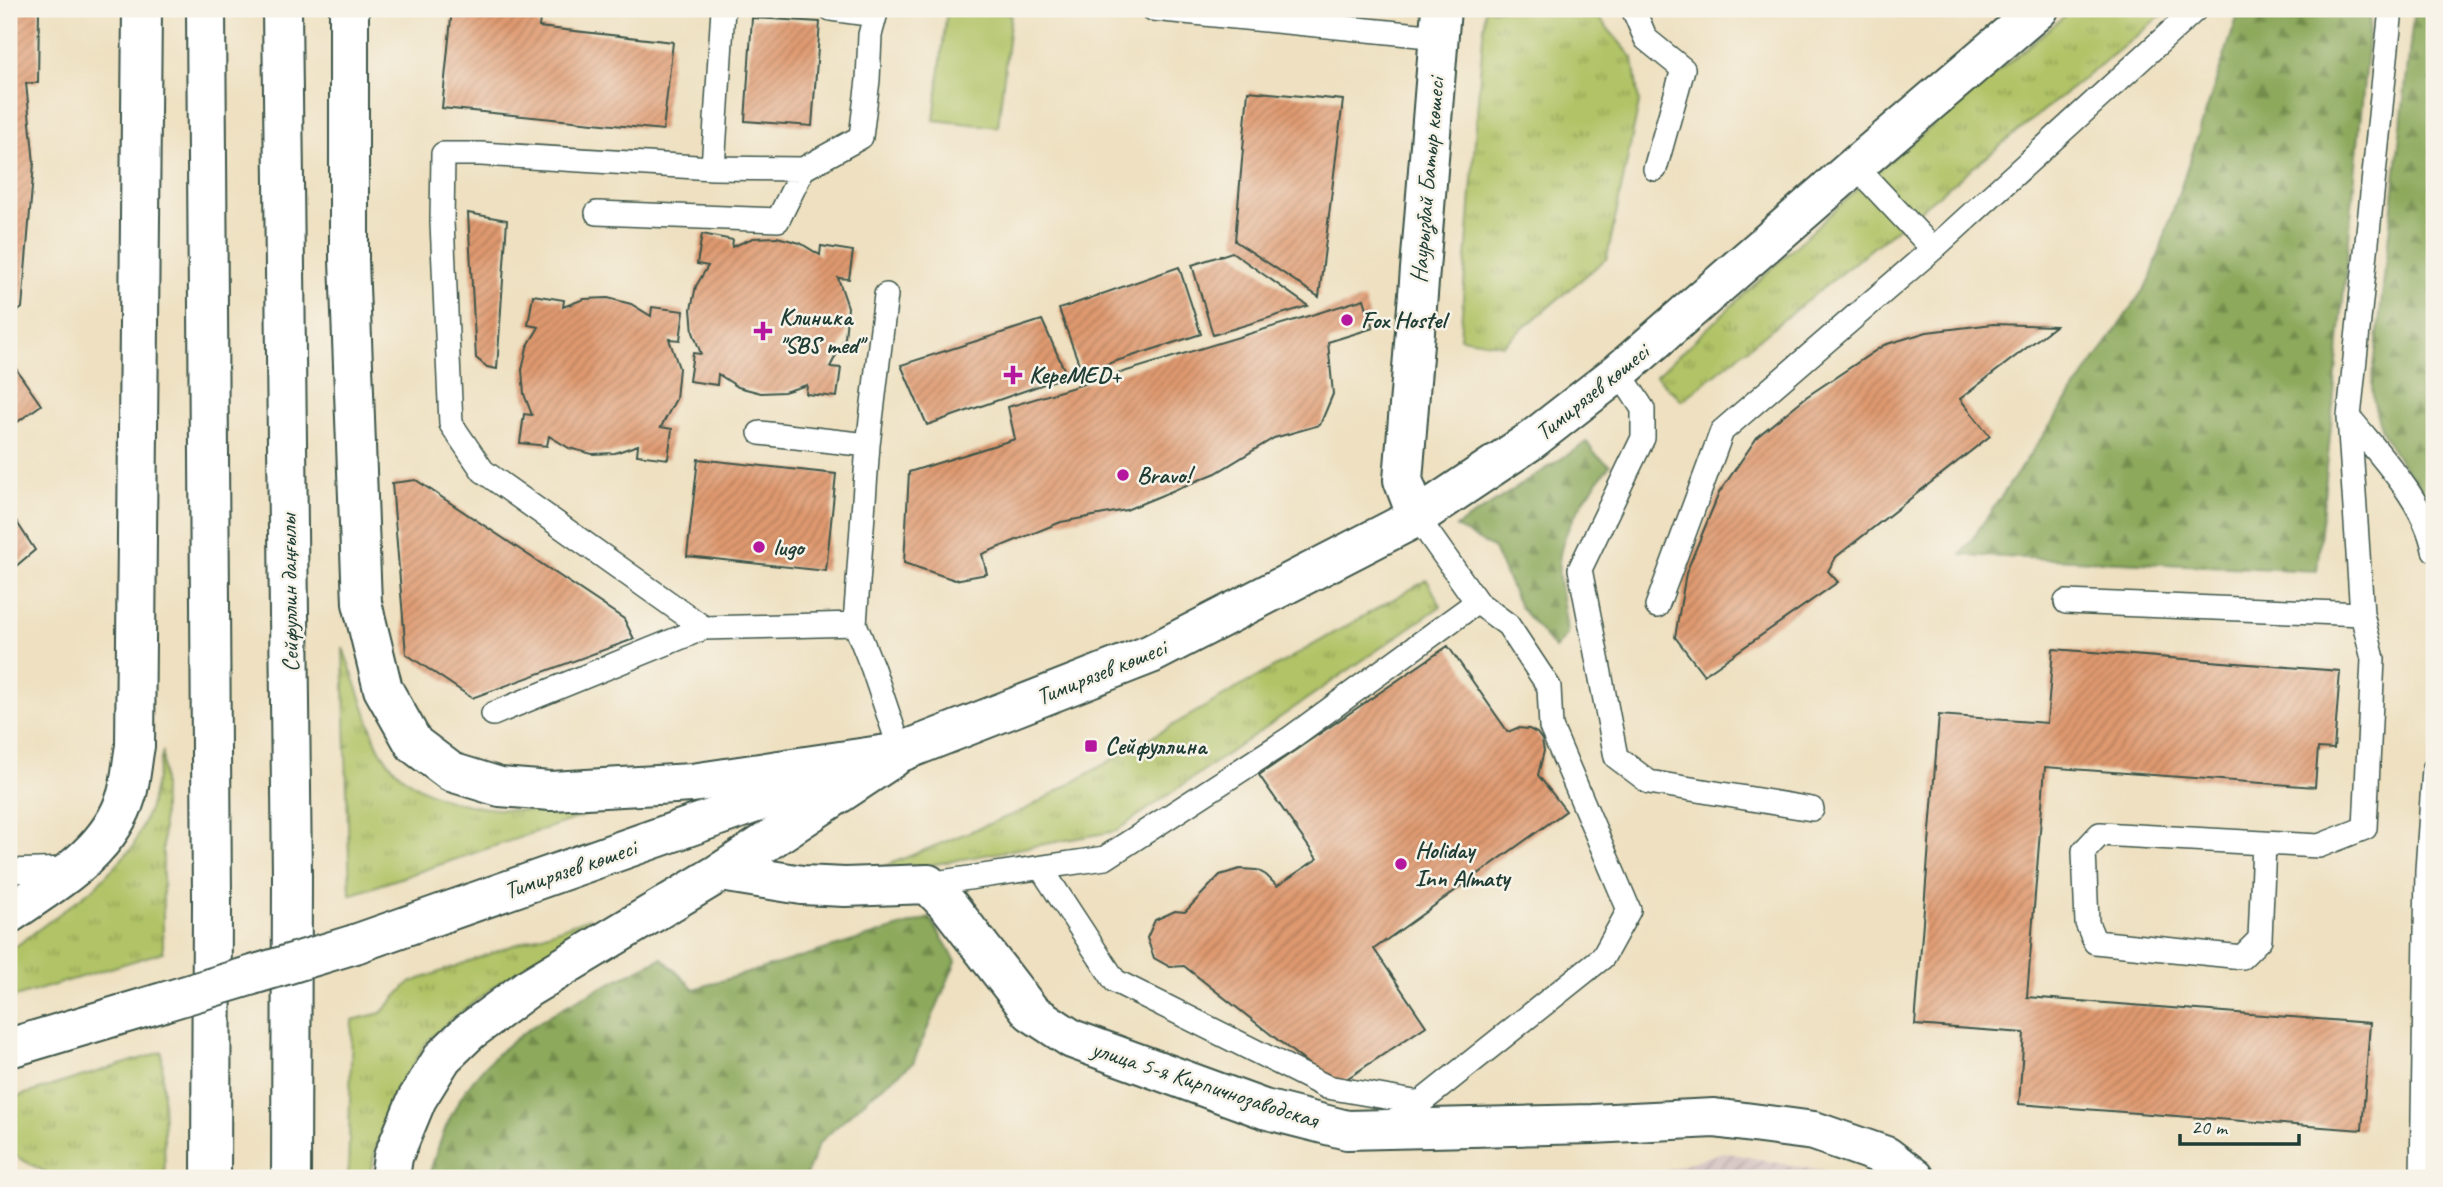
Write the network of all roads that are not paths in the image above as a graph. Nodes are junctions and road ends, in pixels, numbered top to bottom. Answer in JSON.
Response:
{"nodes":[{"id":1,"x":142,"y":9,"type":"edge"},
{"id":2,"x":206,"y":9,"type":"edge"},
{"id":3,"x":282,"y":9,"type":"edge"},
{"id":4,"x":349,"y":9,"type":"edge"},
{"id":5,"x":723,"y":9,"type":"edge"},
{"id":6,"x":831,"y":9,"type":"edge"},
{"id":7,"x":1153,"y":9,"type":"edge"},
{"id":8,"x":1633,"y":9,"type":"edge"},
{"id":9,"x":2039,"y":9,"type":"edge"},
{"id":10,"x":2196,"y":9,"type":"edge"},
{"id":11,"x":2391,"y":9,"type":"edge"},
{"id":12,"x":876,"y":12,"type":"edge"},
{"id":13,"x":1221,"y":12,"type":"edge"},
{"id":14,"x":1440,"y":23,"type":"edge"},
{"id":15,"x":1854,"y":166,"type":"junction"},
{"id":16,"x":713,"y":168,"type":"junction"},
{"id":17,"x":803,"y":169,"type":"junction"},
{"id":18,"x":1655,"y":169,"type":"dead end"},
{"id":19,"x":597,"y":213,"type":"dead end"},
{"id":20,"x":1933,"y":249,"type":"junction"},
{"id":21,"x":886,"y":295,"type":"dead end"},
{"id":22,"x":1619,"y":372,"type":"junction"},
{"id":23,"x":2349,"y":417,"type":"junction"},
{"id":24,"x":760,"y":433,"type":"dead end"},
{"id":25,"x":868,"y":445,"type":"junction"},
{"id":26,"x":1417,"y":517,"type":"junction"},
{"id":27,"x":2434,"y":550,"type":"edge"},
{"id":28,"x":1477,"y":602,"type":"junction"},
{"id":29,"x":2066,"y":602,"type":"dead end"},
{"id":30,"x":1657,"y":606,"type":"dead end"},
{"id":31,"x":2362,"y":614,"type":"junction"},
{"id":32,"x":855,"y":624,"type":"junction"},
{"id":33,"x":704,"y":628,"type":"junction"},
{"id":34,"x":493,"y":714,"type":"dead end"},
{"id":35,"x":901,"y":752,"type":"junction"},
{"id":36,"x":2434,"y":769,"type":"edge"},
{"id":37,"x":1812,"y":809,"type":"dead end"},
{"id":38,"x":2264,"y":843,"type":"junction"},
{"id":39,"x":1041,"y":868,"type":"junction"},
{"id":40,"x":75,"y":869,"type":"junction"},
{"id":41,"x":9,"y":871,"type":"edge"},
{"id":42,"x":721,"y":872,"type":"junction"},
{"id":43,"x":928,"y":884,"type":"junction"},
{"id":44,"x":9,"y":914,"type":"edge"},
{"id":45,"x":2430,"y":966,"type":"edge"},
{"id":46,"x":9,"y":1048,"type":"edge"},
{"id":47,"x":211,"y":1178,"type":"edge"},
{"id":48,"x":291,"y":1178,"type":"edge"},
{"id":49,"x":390,"y":1178,"type":"edge"},
{"id":50,"x":1915,"y":1178,"type":"edge"},
{"id":51,"x":2422,"y":1178,"type":"edge"}],
"edges":[{"from":1,"to":40,"type":"main road"},
{"from":2,"to":47,"type":"main road"},
{"from":3,"to":48,"type":"main road","name":"Сейфуллин даңғылы"},
{"from":4,"to":35,"type":"main road"},
{"from":5,"to":16,"type":"lane"},
{"from":6,"to":12,"type":"lane"},
{"from":7,"to":13,"type":"lane"},
{"from":8,"to":18,"type":"lane"},
{"from":9,"to":15,"type":"main road","name":"Тимирязев көшесі"},
{"from":10,"to":20,"type":"lane"},
{"from":11,"to":23,"type":"lane"},
{"from":12,"to":17,"type":"lane"},
{"from":13,"to":14,"type":"lane"},
{"from":14,"to":26,"type":"main road","name":"Наурызбай Батыр көшесі"},
{"from":15,"to":20,"type":"lane"},
{"from":15,"to":22,"type":"main road","name":"Тимирязев көшесі"},
{"from":16,"to":17,"type":"lane"},
{"from":16,"to":33,"type":"lane"},
{"from":17,"to":19,"type":"lane"},
{"from":20,"to":30,"type":"lane"},
{"from":21,"to":25,"type":"lane"},
{"from":22,"to":26,"type":"main road","name":"Тимирязев көшесі"},
{"from":22,"to":37,"type":"lane"},
{"from":23,"to":27,"type":"lane"},
{"from":23,"to":31,"type":"lane"},
{"from":24,"to":25,"type":"lane"},
{"from":25,"to":32,"type":"lane"},
{"from":26,"to":28,"type":"lane"},
{"from":26,"to":35,"type":"main road","name":"Тимирязев көшесі"},
{"from":28,"to":39,"type":"lane"},
{"from":28,"to":39,"type":"lane"},
{"from":29,"to":31,"type":"lane"},
{"from":31,"to":38,"type":"lane"},
{"from":32,"to":33,"type":"lane"},
{"from":32,"to":35,"type":"lane"},
{"from":33,"to":34,"type":"lane"},
{"from":35,"to":42,"type":"main road"},
{"from":35,"to":46,"type":"main road","name":"Тимирязев көшесі","bridge":true},
{"from":36,"to":45,"type":"lane"},
{"from":38,"to":38,"type":"lane"},
{"from":39,"to":43,"type":"lane"},
{"from":40,"to":41,"type":"lane"},
{"from":40,"to":44,"type":"main road"},
{"from":42,"to":43,"type":"main road"},
{"from":42,"to":49,"type":"main road"},
{"from":43,"to":50,"type":"main road","name":"улица 5-я Кирпичнозаводская"},
{"from":45,"to":51,"type":"lane"}]}
